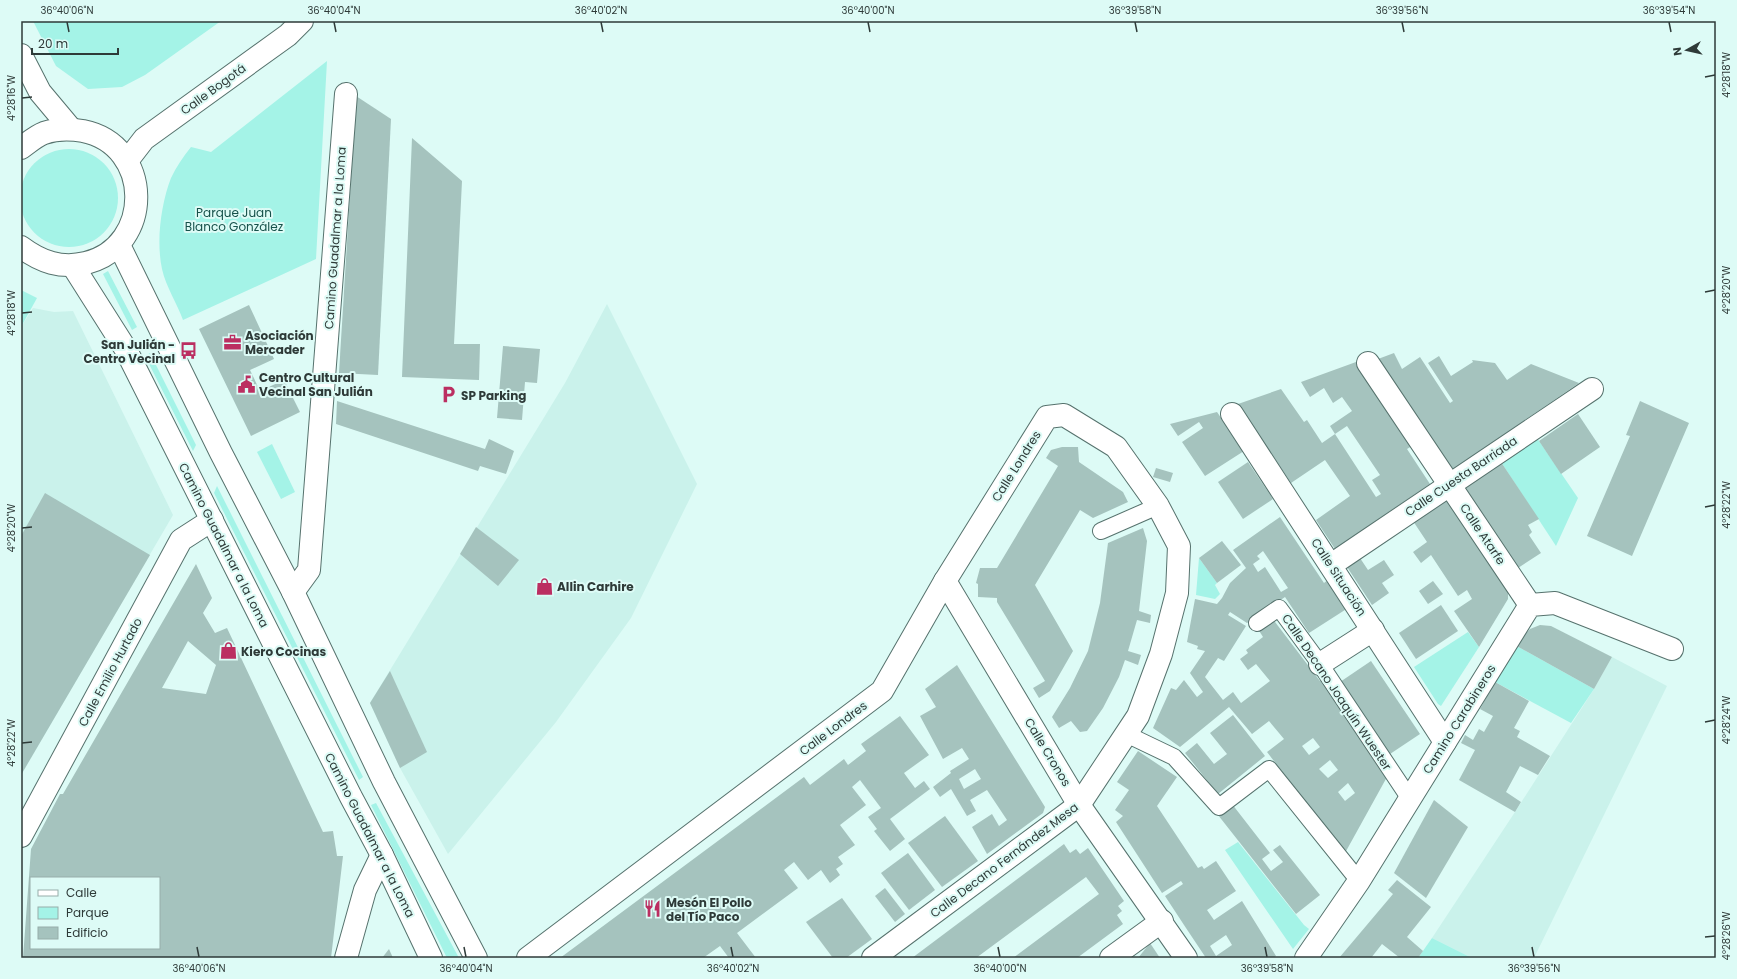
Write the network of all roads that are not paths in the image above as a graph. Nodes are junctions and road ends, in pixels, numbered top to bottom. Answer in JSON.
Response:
{"nodes":[{"id":1,"x":302,"y":21,"type":"edge"},
{"id":2,"x":21,"y":55,"type":"edge"},
{"id":3,"x":346,"y":94,"type":"dead end"},
{"id":4,"x":71,"y":129,"type":"junction"},
{"id":5,"x":21,"y":148,"type":"edge"},
{"id":6,"x":127,"y":161,"type":"junction"},
{"id":7,"x":119,"y":245,"type":"junction"},
{"id":8,"x":21,"y":247,"type":"edge"},
{"id":9,"x":73,"y":266,"type":"junction"},
{"id":10,"x":1368,"y":363,"type":"dead end"},
{"id":11,"x":1592,"y":389,"type":"dead end"},
{"id":12,"x":1232,"y":414,"type":"dead end"},
{"id":13,"x":1047,"y":417,"type":"joint"},
{"id":14,"x":1450,"y":484,"type":"junction"},
{"id":15,"x":1158,"y":506,"type":"junction"},
{"id":16,"x":212,"y":520,"type":"junction"},
{"id":17,"x":1101,"y":531,"type":"dead end"},
{"id":18,"x":1331,"y":564,"type":"junction"},
{"id":19,"x":945,"y":581,"type":"junction"},
{"id":20,"x":293,"y":592,"type":"junction"},
{"id":21,"x":1530,"y":605,"type":"junction"},
{"id":22,"x":1257,"y":623,"type":"dead end"},
{"id":23,"x":1373,"y":630,"type":"junction"},
{"id":24,"x":1672,"y":649,"type":"dead end"},
{"id":25,"x":1320,"y":664,"type":"junction"},
{"id":26,"x":1126,"y":734,"type":"junction"},
{"id":27,"x":1445,"y":742,"type":"junction"},
{"id":28,"x":1410,"y":799,"type":"junction"},
{"id":29,"x":1079,"y":805,"type":"junction"},
{"id":30,"x":21,"y":836,"type":"edge"},
{"id":31,"x":382,"y":855,"type":"junction"},
{"id":32,"x":1359,"y":881,"type":"junction"},
{"id":33,"x":1162,"y":921,"type":"junction"},
{"id":34,"x":346,"y":958,"type":"edge"},
{"id":35,"x":431,"y":958,"type":"edge"},
{"id":36,"x":476,"y":958,"type":"edge"},
{"id":37,"x":528,"y":958,"type":"edge"},
{"id":38,"x":873,"y":958,"type":"edge"},
{"id":39,"x":1111,"y":958,"type":"edge"},
{"id":40,"x":1186,"y":958,"type":"edge"},
{"id":41,"x":1306,"y":958,"type":"edge"}],
"edges":[{"from":1,"to":6,"type":"street","name":"Calle Bogotá"},
{"from":2,"to":4,"type":"street"},
{"from":3,"to":20,"type":"street","name":"Camino Guadalmar a la Loma"},
{"from":4,"to":5,"type":"street"},
{"from":4,"to":6,"type":"street"},
{"from":6,"to":7,"type":"street"},
{"from":7,"to":9,"type":"street"},
{"from":7,"to":20,"type":"street"},
{"from":8,"to":9,"type":"street"},
{"from":9,"to":16,"type":"street","name":"Camino Guadalmar a la Loma"},
{"from":10,"to":14,"type":"street","name":"Calle Atarfe"},
{"from":11,"to":14,"type":"street","name":"Calle Cuesta Barriada"},
{"from":12,"to":18,"type":"street","name":"Calle Situación"},
{"from":13,"to":15,"type":"street","name":"Calle Decano Fernández Mesa"},
{"from":13,"to":19,"type":"street","name":"Calle Londres"},
{"from":14,"to":18,"type":"street","name":"Calle Cuesta Barriada"},
{"from":14,"to":21,"type":"street","name":"Calle Atarfe"},
{"from":15,"to":17,"type":"lane"},
{"from":15,"to":26,"type":"street","name":"Calle Decano Fernández Mesa"},
{"from":16,"to":30,"type":"street","name":"Calle Emilio Hurtado"},
{"from":16,"to":31,"type":"street","name":"Camino Guadalmar a la Loma"},
{"from":18,"to":23,"type":"street","name":"Calle Situación"},
{"from":19,"to":29,"type":"street","name":"Calle Cronos"},
{"from":19,"to":37,"type":"street","name":"Calle Londres"},
{"from":20,"to":36,"type":"street"},
{"from":21,"to":24,"type":"street"},
{"from":21,"to":27,"type":"street","name":"Camino Carabineros"},
{"from":22,"to":25,"type":"lane","name":"Calle Decano Joaquín Wuester"},
{"from":23,"to":25,"type":"street"},
{"from":23,"to":27,"type":"street","name":"Calle Situación"},
{"from":25,"to":28,"type":"lane","name":"Calle Decano Joaquín Wuester"},
{"from":26,"to":29,"type":"street","name":"Calle Decano Fernández Mesa"},
{"from":26,"to":32,"type":"lane"},
{"from":27,"to":28,"type":"street","name":"Camino Carabineros"},
{"from":28,"to":32,"type":"street","name":"Camino Carabineros"},
{"from":29,"to":33,"type":"street","name":"Calle Cronos"},
{"from":29,"to":38,"type":"street","name":"Calle Decano Fernández Mesa"},
{"from":31,"to":34,"type":"street"},
{"from":31,"to":35,"type":"street","name":"Camino Guadalmar a la Loma"},
{"from":32,"to":41,"type":"street","name":"Camino Carabineros"},
{"from":33,"to":39,"type":"street"},
{"from":33,"to":40,"type":"street","name":"Calle Cronos"}]}
